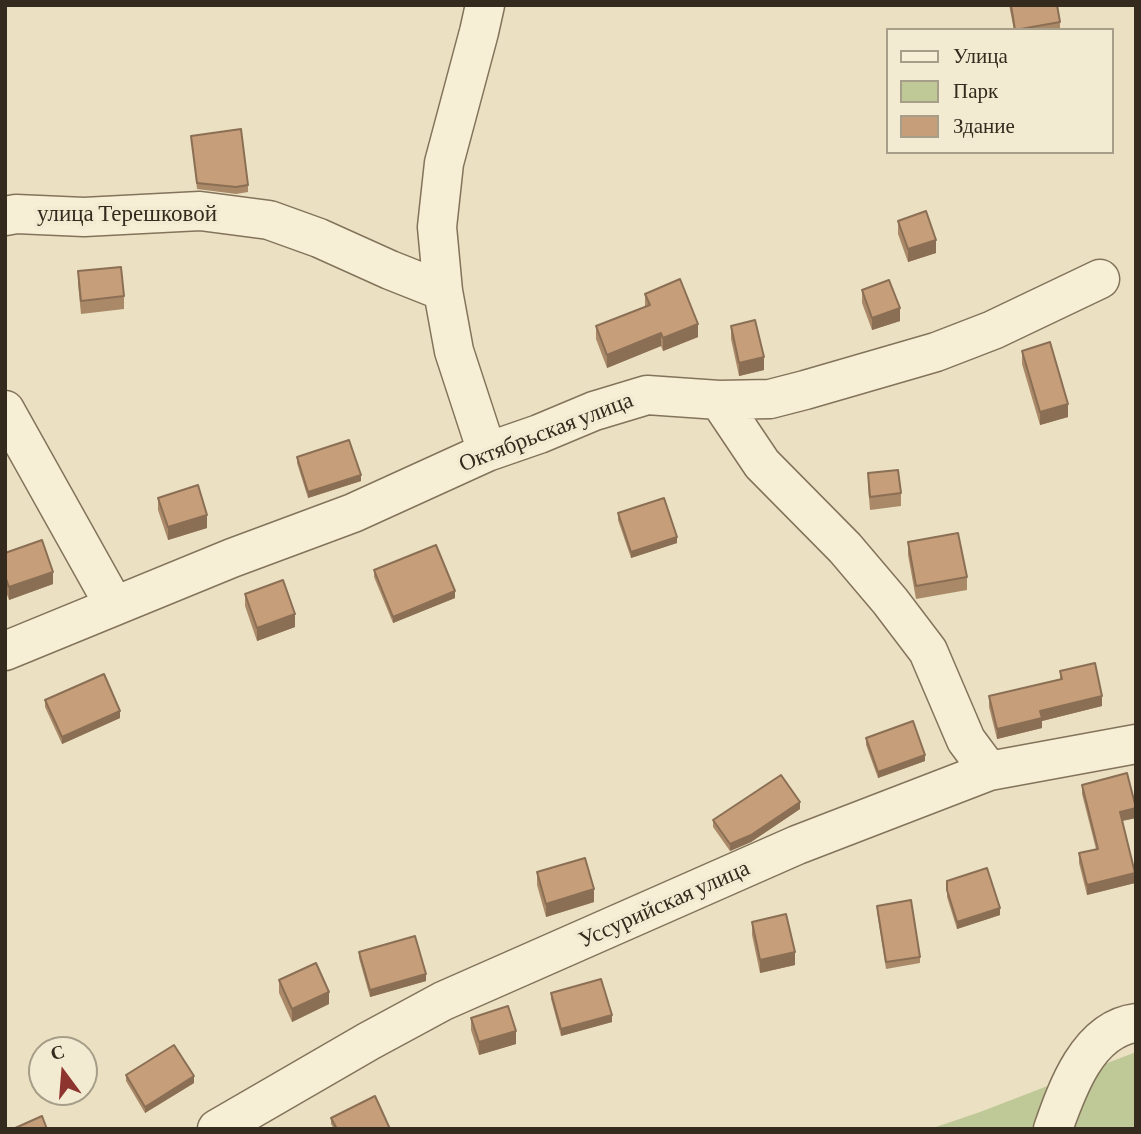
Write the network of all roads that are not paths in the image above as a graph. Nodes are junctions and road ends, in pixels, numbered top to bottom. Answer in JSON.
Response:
{"nodes":[{"id":1,"x":485,"y":5,"type":"edge"},
{"id":2,"x":5,"y":216,"type":"edge"},
{"id":3,"x":1100,"y":279,"type":"dead end"},
{"id":4,"x":443,"y":291,"type":"junction"},
{"id":5,"x":719,"y":400,"type":"junction"},
{"id":6,"x":5,"y":410,"type":"edge"},
{"id":7,"x":487,"y":452,"type":"junction"},
{"id":8,"x":114,"y":605,"type":"junction"},
{"id":9,"x":5,"y":650,"type":"edge"},
{"id":10,"x":1136,"y":744,"type":"edge"},
{"id":11,"x":989,"y":771,"type":"junction"},
{"id":12,"x":1136,"y":1023,"type":"edge"},
{"id":13,"x":217,"y":1129,"type":"edge"},
{"id":14,"x":1053,"y":1129,"type":"edge"}],
"edges":[{"from":1,"to":4,"type":"street"},
{"from":2,"to":4,"type":"street","name":"улица Терешковой"},
{"from":3,"to":5,"type":"street","name":"Октябрьская улица"},
{"from":4,"to":7,"type":"street"},
{"from":5,"to":7,"type":"street","name":"Октябрьская улица"},
{"from":5,"to":11,"type":"street"},
{"from":6,"to":8,"type":"street"},
{"from":7,"to":8,"type":"street","name":"Октябрьская улица"},
{"from":8,"to":9,"type":"street","name":"Октябрьская улица"},
{"from":10,"to":11,"type":"street","name":"Уссурийская улица"},
{"from":11,"to":13,"type":"street","name":"Уссурийская улица"},
{"from":12,"to":14,"type":"street"}]}
